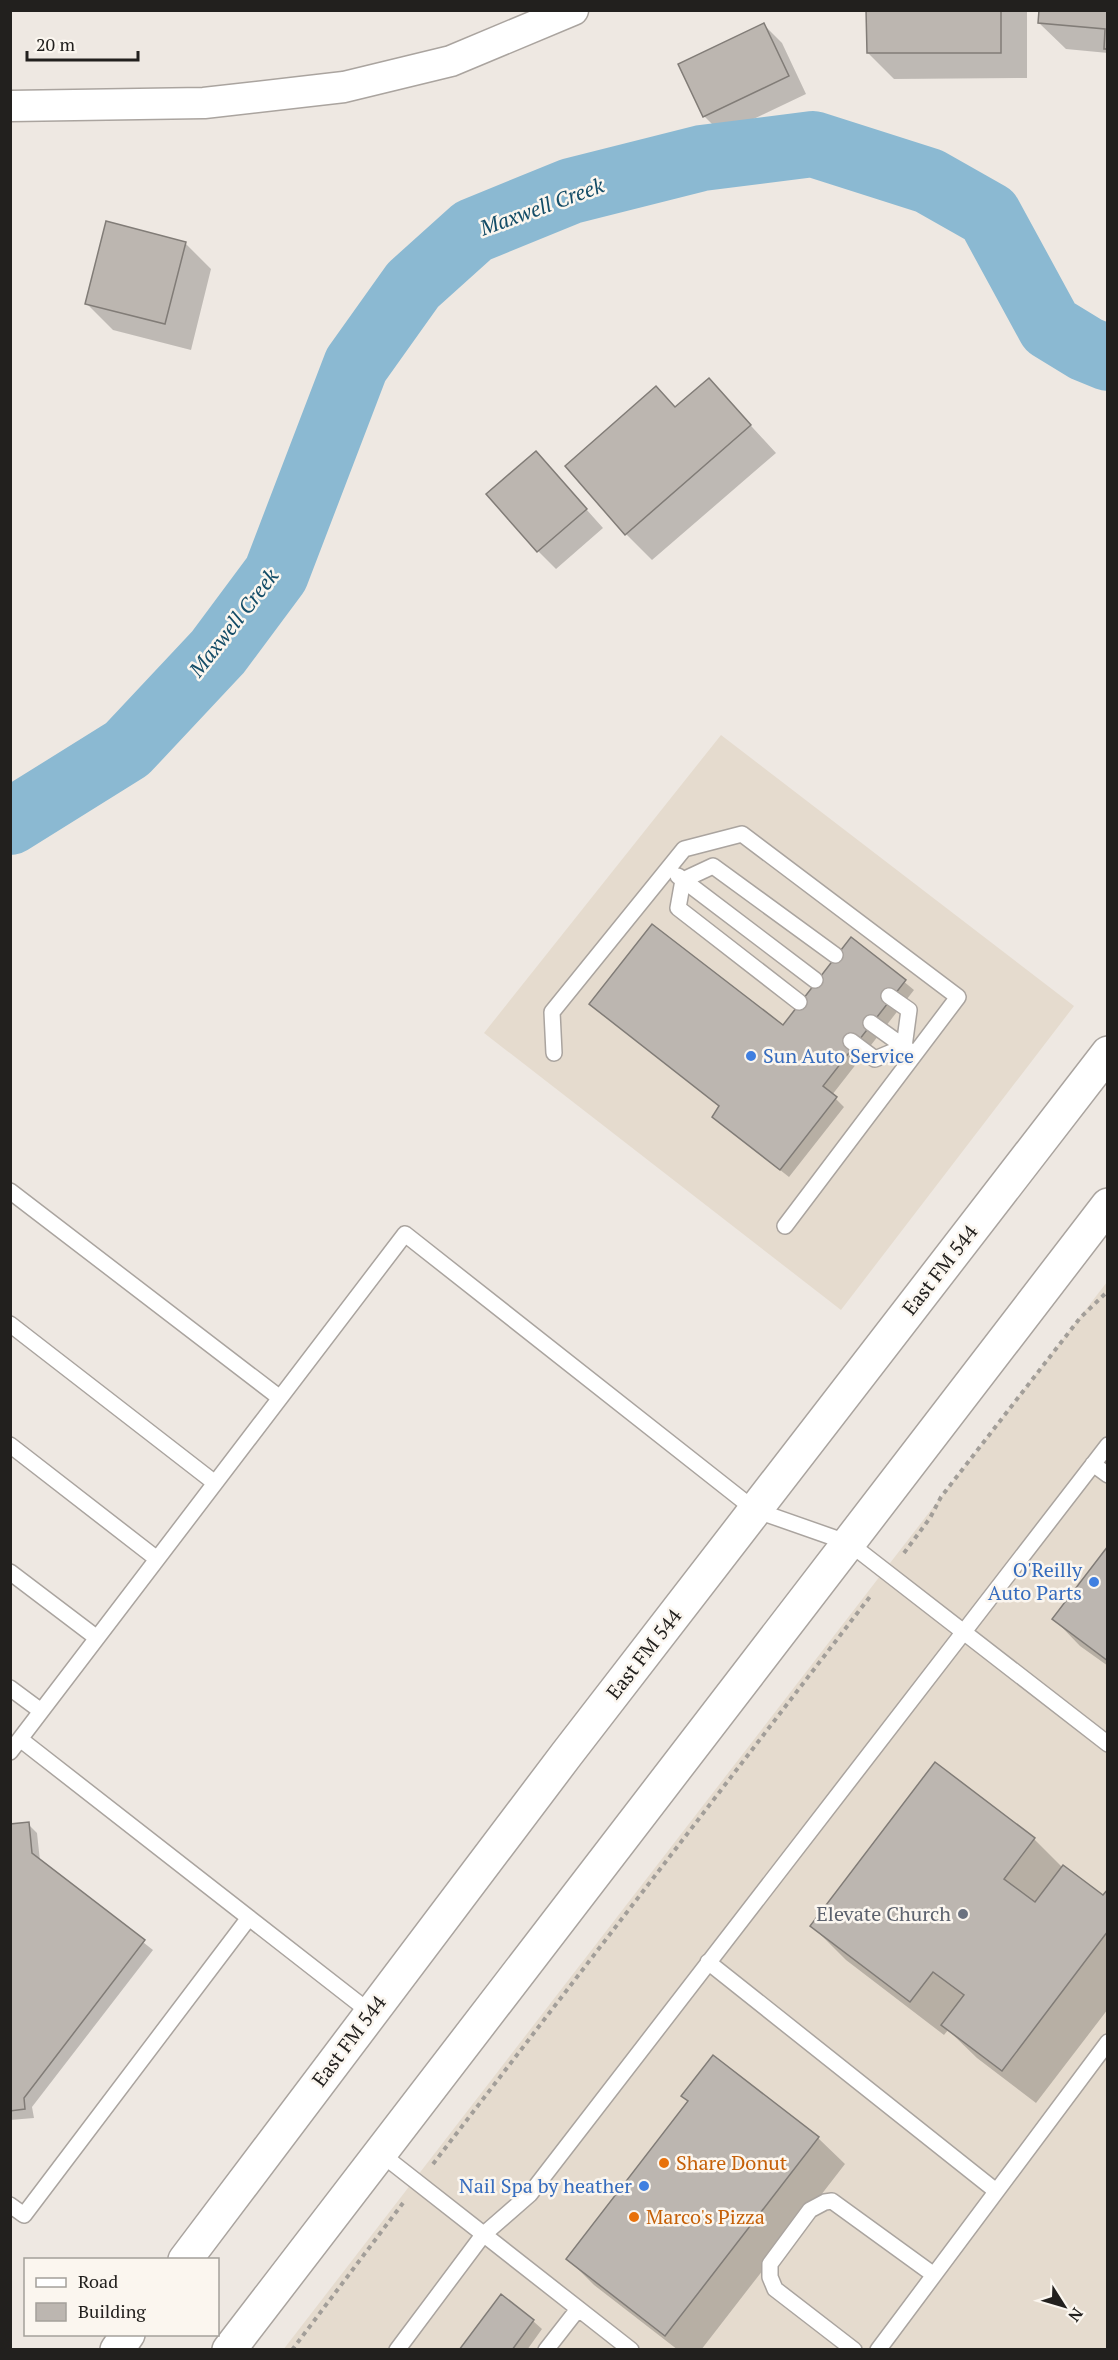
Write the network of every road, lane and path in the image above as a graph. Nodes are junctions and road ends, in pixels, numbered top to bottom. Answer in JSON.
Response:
{"nodes":[{"id":1,"x":573,"y":10,"type":"edge"},
{"id":2,"x":10,"y":106,"type":"edge"},
{"id":3,"x":668,"y":869,"type":"junction"},
{"id":4,"x":683,"y":880,"type":"junction"},
{"id":5,"x":834,"y":956,"type":"dead end"},
{"id":6,"x":815,"y":980,"type":"dead end"},
{"id":7,"x":889,"y":996,"type":"dead end"},
{"id":8,"x":799,"y":1002,"type":"dead end"},
{"id":9,"x":871,"y":1023,"type":"dead end"},
{"id":10,"x":851,"y":1041,"type":"dead end"},
{"id":11,"x":909,"y":1051,"type":"junction"},
{"id":12,"x":554,"y":1053,"type":"dead end"},
{"id":13,"x":1107,"y":1053,"type":"edge"},
{"id":14,"x":10,"y":1191,"type":"edge"},
{"id":15,"x":1107,"y":1205,"type":"edge"},
{"id":16,"x":786,"y":1226,"type":"dead end"},
{"id":17,"x":1107,"y":1291,"type":"edge"},
{"id":18,"x":10,"y":1324,"type":"edge"},
{"id":19,"x":280,"y":1398,"type":"junction"},
{"id":20,"x":10,"y":1445,"type":"edge"},
{"id":21,"x":1107,"y":1445,"type":"edge"},
{"id":22,"x":1093,"y":1464,"type":"junction"},
{"id":23,"x":1107,"y":1475,"type":"edge"},
{"id":24,"x":215,"y":1483,"type":"junction"},
{"id":25,"x":755,"y":1510,"type":"junction"},
{"id":26,"x":849,"y":1543,"type":"junction"},
{"id":27,"x":157,"y":1559,"type":"junction"},
{"id":28,"x":10,"y":1572,"type":"edge"},
{"id":29,"x":888,"y":1573,"type":"junction"},
{"id":30,"x":963,"y":1632,"type":"junction"},
{"id":31,"x":97,"y":1638,"type":"junction"},
{"id":32,"x":10,"y":1688,"type":"edge"},
{"id":33,"x":41,"y":1712,"type":"junction"},
{"id":34,"x":20,"y":1739,"type":"junction"},
{"id":35,"x":1107,"y":1744,"type":"edge"},
{"id":36,"x":10,"y":1752,"type":"edge"},
{"id":37,"x":248,"y":1919,"type":"junction"},
{"id":38,"x":708,"y":1962,"type":"junction"},
{"id":39,"x":371,"y":2013,"type":"junction"},
{"id":40,"x":1107,"y":2042,"type":"edge"},
{"id":41,"x":380,"y":2153,"type":"junction"},
{"id":42,"x":418,"y":2184,"type":"junction"},
{"id":43,"x":996,"y":2191,"type":"junction"},
{"id":44,"x":10,"y":2205,"type":"edge"},
{"id":45,"x":483,"y":2235,"type":"junction"},
{"id":46,"x":186,"y":2258,"type":"edge"},
{"id":47,"x":934,"y":2275,"type":"junction"},
{"id":48,"x":578,"y":2308,"type":"junction"},
{"id":49,"x":127,"y":2336,"type":"edge"},
{"id":50,"x":117,"y":2349,"type":"edge"},
{"id":51,"x":229,"y":2349,"type":"edge"},
{"id":52,"x":292,"y":2349,"type":"edge"},
{"id":53,"x":398,"y":2349,"type":"edge"},
{"id":54,"x":546,"y":2349,"type":"edge"},
{"id":55,"x":631,"y":2349,"type":"edge"},
{"id":56,"x":854,"y":2349,"type":"edge"},
{"id":57,"x":878,"y":2349,"type":"edge"}],
"edges":[{"from":1,"to":2,"type":"street"},
{"from":3,"to":4,"type":"lane"},
{"from":3,"to":11,"type":"lane"},
{"from":3,"to":12,"type":"lane"},
{"from":4,"to":5,"type":"lane"},
{"from":4,"to":6,"type":"lane"},
{"from":4,"to":8,"type":"lane"},
{"from":7,"to":11,"type":"lane"},
{"from":9,"to":11,"type":"lane"},
{"from":10,"to":11,"type":"lane"},
{"from":11,"to":16,"type":"lane"},
{"from":13,"to":25,"type":"main road","name":"East FM 544"},
{"from":14,"to":19,"type":"lane"},
{"from":15,"to":26,"type":"main road"},
{"from":17,"to":29,"type":"path"},
{"from":18,"to":24,"type":"lane"},
{"from":19,"to":24,"type":"lane"},
{"from":19,"to":25,"type":"lane"},
{"from":20,"to":27,"type":"lane"},
{"from":21,"to":22,"type":"lane"},
{"from":22,"to":23,"type":"lane"},
{"from":22,"to":30,"type":"lane"},
{"from":24,"to":27,"type":"lane"},
{"from":25,"to":26,"type":"lane"},
{"from":25,"to":39,"type":"main road","name":"East FM 544"},
{"from":26,"to":29,"type":"lane"},
{"from":26,"to":41,"type":"main road"},
{"from":27,"to":31,"type":"lane"},
{"from":28,"to":31,"type":"lane"},
{"from":29,"to":30,"type":"lane"},
{"from":29,"to":42,"type":"path"},
{"from":30,"to":35,"type":"lane"},
{"from":30,"to":38,"type":"lane"},
{"from":31,"to":33,"type":"lane"},
{"from":32,"to":33,"type":"lane"},
{"from":33,"to":34,"type":"lane"},
{"from":34,"to":36,"type":"lane"},
{"from":34,"to":37,"type":"lane"},
{"from":37,"to":39,"type":"lane"},
{"from":37,"to":44,"type":"lane"},
{"from":38,"to":43,"type":"lane"},
{"from":38,"to":45,"type":"lane"},
{"from":39,"to":46,"type":"main road","name":"East FM 544"},
{"from":40,"to":43,"type":"lane"},
{"from":41,"to":42,"type":"lane"},
{"from":41,"to":51,"type":"main road"},
{"from":42,"to":45,"type":"lane"},
{"from":42,"to":52,"type":"path"},
{"from":43,"to":47,"type":"lane"},
{"from":45,"to":48,"type":"lane"},
{"from":45,"to":53,"type":"lane"},
{"from":47,"to":56,"type":"lane"},
{"from":47,"to":57,"type":"lane"},
{"from":48,"to":54,"type":"lane"},
{"from":48,"to":55,"type":"lane"},
{"from":49,"to":50,"type":"main road"}]}
